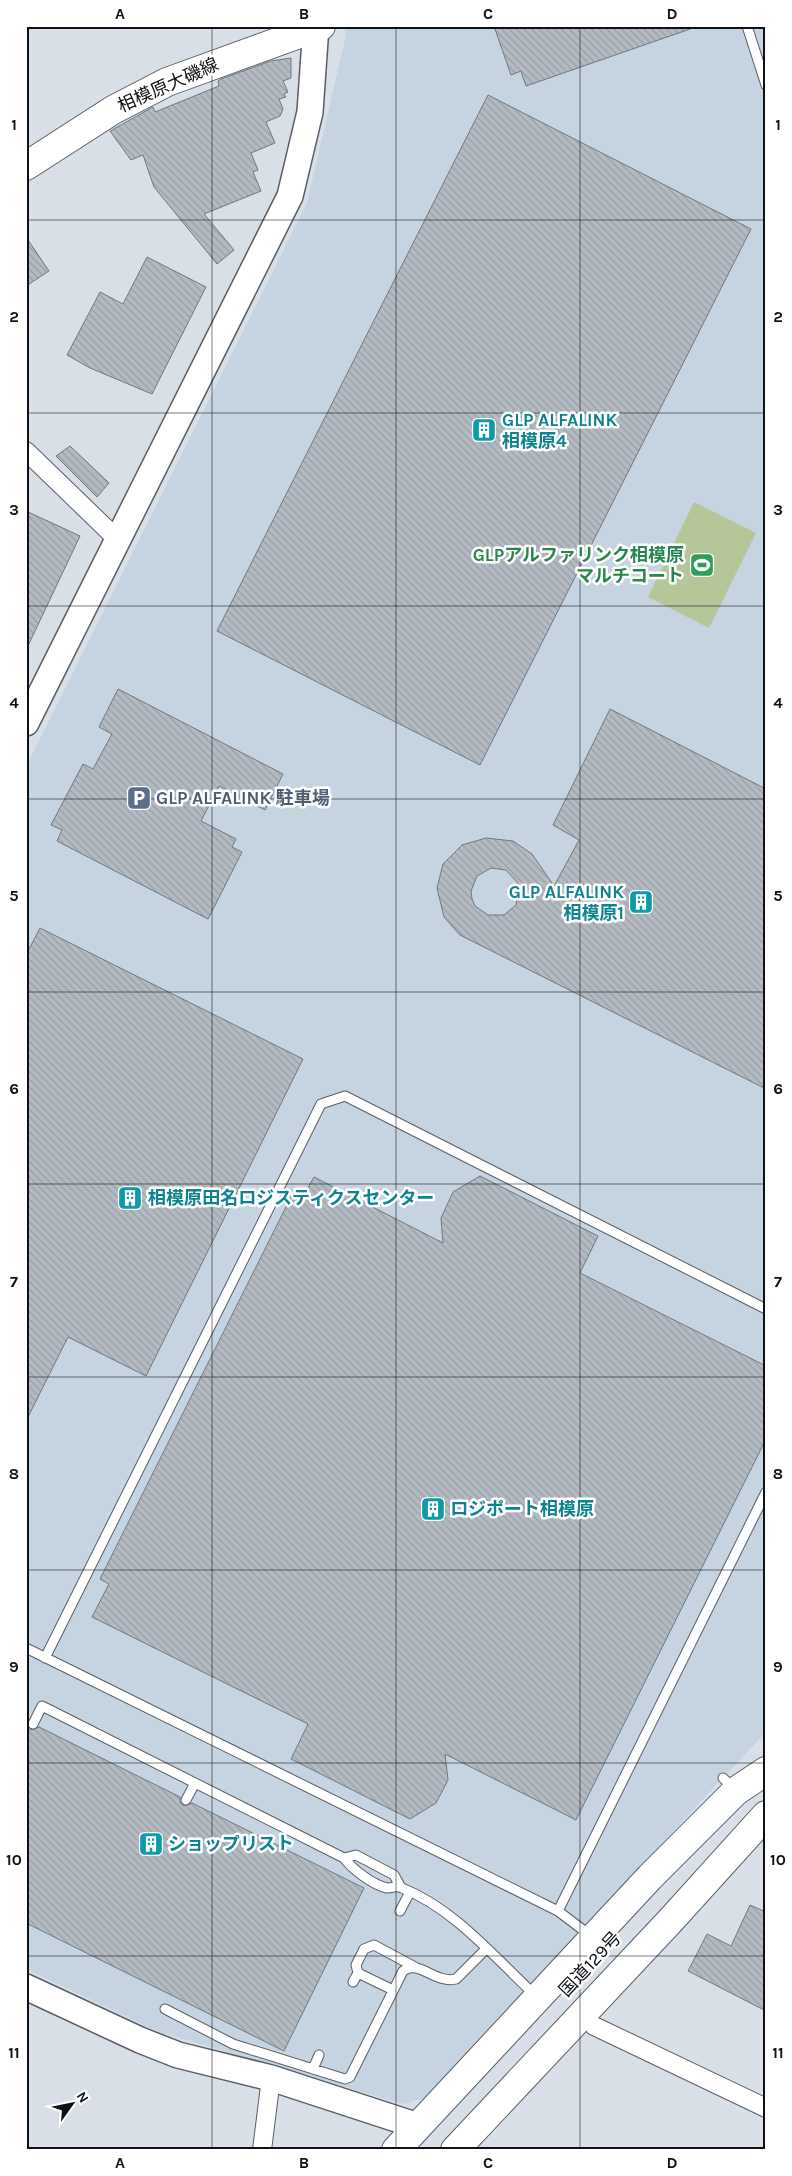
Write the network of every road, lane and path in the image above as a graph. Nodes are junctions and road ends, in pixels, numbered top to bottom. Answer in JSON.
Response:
{"nodes":[{"id":1,"x":747,"y":26,"type":"edge"},
{"id":2,"x":318,"y":27,"type":"edge"},
{"id":3,"x":766,"y":85,"type":"edge"},
{"id":4,"x":26,"y":166,"type":"edge"},
{"id":5,"x":26,"y":451,"type":"edge"},
{"id":6,"x":118,"y":540,"type":"junction"},
{"id":7,"x":26,"y":723,"type":"edge"},
{"id":8,"x":766,"y":1309,"type":"edge"},
{"id":9,"x":766,"y":1492,"type":"edge"},
{"id":10,"x":26,"y":1648,"type":"edge"},
{"id":11,"x":45,"y":1658,"type":"junction"},
{"id":12,"x":34,"y":1724,"type":"dead end"},
{"id":13,"x":766,"y":1771,"type":"edge"},
{"id":14,"x":766,"y":1782,"type":"edge"},
{"id":15,"x":195,"y":1783,"type":"junction"},
{"id":16,"x":186,"y":1800,"type":"dead end"},
{"id":17,"x":765,"y":1816,"type":"edge"},
{"id":18,"x":344,"y":1858,"type":"junction"},
{"id":19,"x":400,"y":1886,"type":"junction"},
{"id":20,"x":410,"y":1892,"type":"junction"},
{"id":21,"x":400,"y":1911,"type":"dead end"},
{"id":22,"x":558,"y":1911,"type":"junction"},
{"id":23,"x":593,"y":1938,"type":"junction"},
{"id":24,"x":486,"y":1948,"type":"junction"},
{"id":25,"x":415,"y":1966,"type":"junction"},
{"id":26,"x":358,"y":1973,"type":"junction"},
{"id":27,"x":353,"y":1982,"type":"dead end"},
{"id":28,"x":26,"y":1986,"type":"edge"},
{"id":29,"x":393,"y":1990,"type":"junction"},
{"id":30,"x":538,"y":1998,"type":"junction"},
{"id":31,"x":165,"y":2009,"type":"dead end"},
{"id":32,"x":594,"y":2026,"type":"junction"},
{"id":33,"x":319,"y":2055,"type":"dead end"},
{"id":34,"x":313,"y":2069,"type":"junction"},
{"id":35,"x":271,"y":2078,"type":"junction"},
{"id":36,"x":766,"y":2108,"type":"edge"},
{"id":37,"x":417,"y":2138,"type":"edge"},
{"id":38,"x":262,"y":2150,"type":"edge"},
{"id":39,"x":396,"y":2150,"type":"edge"},
{"id":40,"x":455,"y":2150,"type":"edge"},
{"id":41,"x":479,"y":2150,"type":"edge"}],
"edges":[{"from":1,"to":3,"type":"lane"},
{"from":2,"to":4,"type":"main road","name":"相模原大磯線"},
{"from":2,"to":6,"type":"street"},
{"from":5,"to":6,"type":"street"},
{"from":6,"to":7,"type":"street"},
{"from":8,"to":11,"type":"lane"},
{"from":9,"to":22,"type":"lane"},
{"from":10,"to":11,"type":"lane"},
{"from":11,"to":22,"type":"lane"},
{"from":12,"to":15,"type":"lane"},
{"from":13,"to":23,"type":"main road"},
{"from":14,"to":37,"type":"main road","name":"国道129号"},
{"from":15,"to":16,"type":"lane"},
{"from":15,"to":18,"type":"lane"},
{"from":17,"to":32,"type":"main road"},
{"from":17,"to":40,"type":"main road","name":"国道129号"},
{"from":18,"to":19,"type":"lane"},
{"from":18,"to":19,"type":"lane"},
{"from":19,"to":20,"type":"lane"},
{"from":20,"to":21,"type":"lane"},
{"from":20,"to":24,"type":"lane"},
{"from":22,"to":23,"type":"lane"},
{"from":23,"to":30,"type":"main road"},
{"from":24,"to":25,"type":"lane"},
{"from":24,"to":30,"type":"lane"},
{"from":25,"to":26,"type":"lane"},
{"from":25,"to":29,"type":"lane"},
{"from":26,"to":27,"type":"lane"},
{"from":26,"to":29,"type":"lane"},
{"from":28,"to":35,"type":"street"},
{"from":29,"to":34,"type":"lane"},
{"from":30,"to":37,"type":"main road"},
{"from":31,"to":34,"type":"lane"},
{"from":32,"to":36,"type":"street"},
{"from":32,"to":41,"type":"main road"},
{"from":33,"to":34,"type":"lane"},
{"from":35,"to":37,"type":"street"},
{"from":35,"to":38,"type":"street"},
{"from":37,"to":39,"type":"main road"}]}
